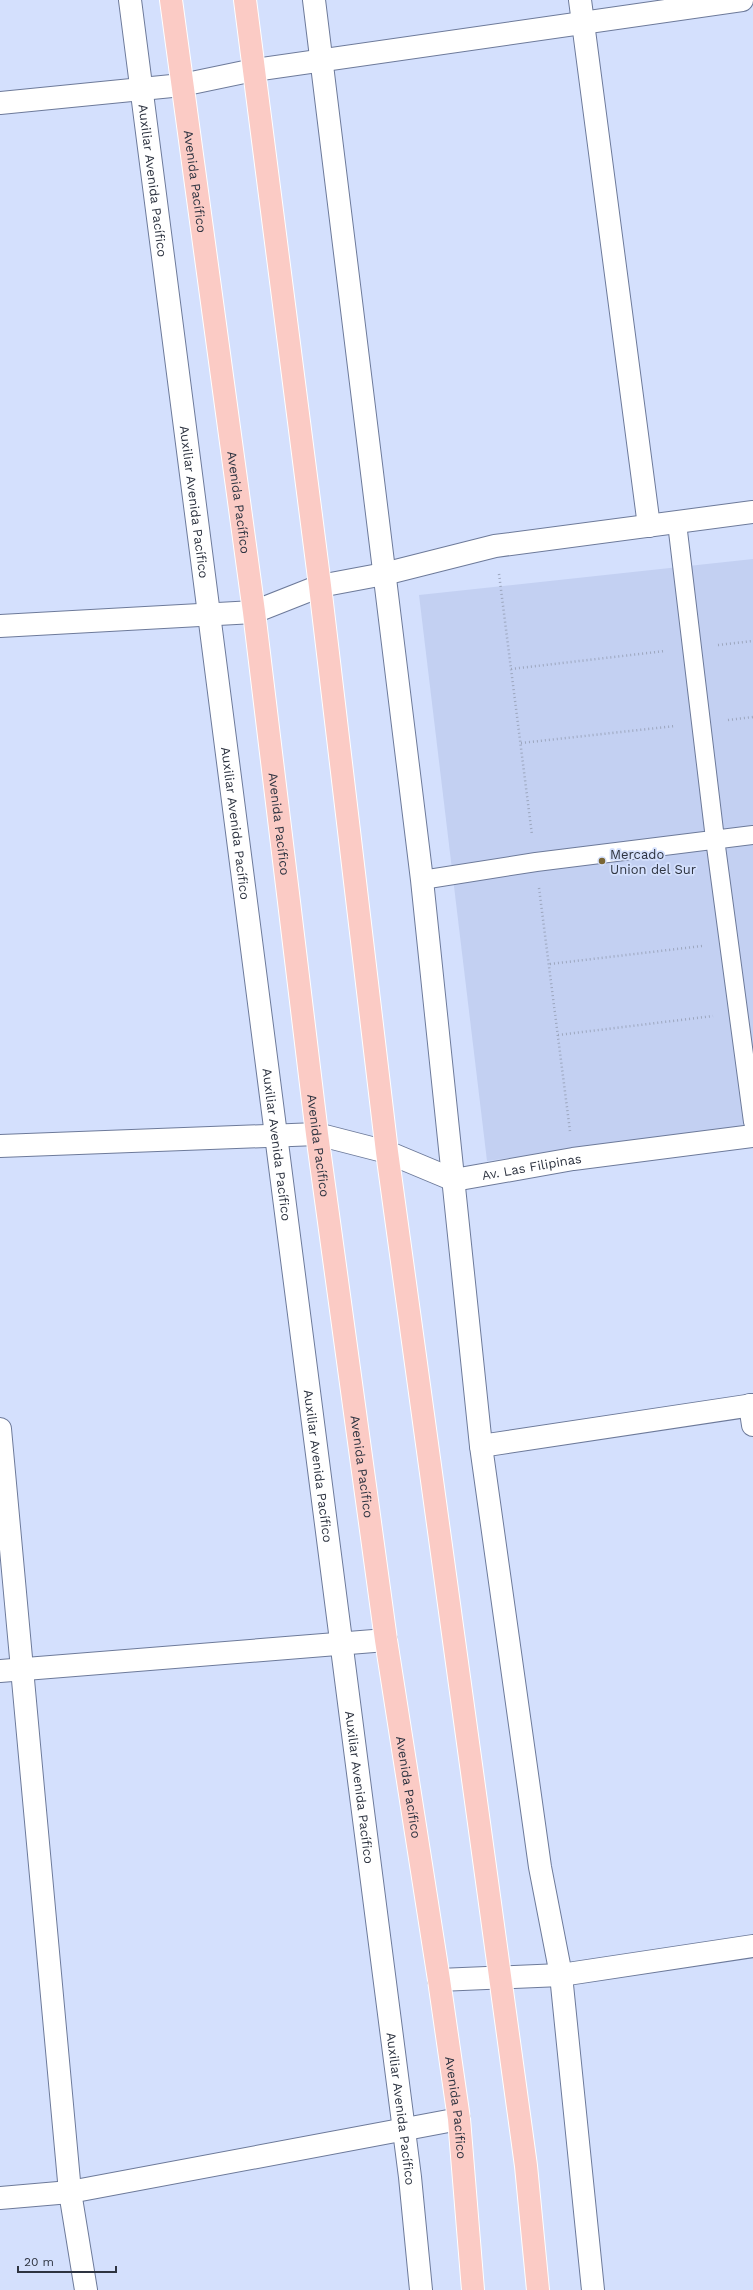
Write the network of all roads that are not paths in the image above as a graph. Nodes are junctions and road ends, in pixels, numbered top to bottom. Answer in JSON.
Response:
{"nodes":[{"id":1,"x":130,"y":0,"type":"edge"},
{"id":2,"x":171,"y":0,"type":"edge"},
{"id":3,"x":245,"y":0,"type":"edge"},
{"id":4,"x":314,"y":0,"type":"edge"},
{"id":5,"x":580,"y":0,"type":"edge"},
{"id":6,"x":742,"y":0,"type":"edge"},
{"id":7,"x":583,"y":22,"type":"junction"},
{"id":8,"x":322,"y":61,"type":"junction"},
{"id":9,"x":254,"y":70,"type":"junction"},
{"id":10,"x":182,"y":84,"type":"junction"},
{"id":11,"x":142,"y":89,"type":"junction"},
{"id":12,"x":0,"y":103,"type":"edge"},
{"id":13,"x":753,"y":512,"type":"edge"},
{"id":14,"x":676,"y":522,"type":"junction"},
{"id":15,"x":649,"y":526,"type":"junction"},
{"id":16,"x":384,"y":574,"type":"junction"},
{"id":17,"x":320,"y":586,"type":"junction"},
{"id":18,"x":254,"y":612,"type":"junction"},
{"id":19,"x":209,"y":614,"type":"junction"},
{"id":20,"x":0,"y":626,"type":"edge"},
{"id":21,"x":753,"y":835,"type":"edge"},
{"id":22,"x":715,"y":839,"type":"junction"},
{"id":23,"x":422,"y":880,"type":"junction"},
{"id":24,"x":753,"y":1122,"type":"edge"},
{"id":25,"x":317,"y":1134,"type":"junction"},
{"id":26,"x":276,"y":1136,"type":"junction"},
{"id":27,"x":753,"y":1136,"type":"edge"},
{"id":28,"x":0,"y":1146,"type":"edge"},
{"id":29,"x":387,"y":1152,"type":"junction"},
{"id":30,"x":454,"y":1180,"type":"junction"},
{"id":31,"x":752,"y":1412,"type":"edge"},
{"id":32,"x":0,"y":1429,"type":"edge"},
{"id":33,"x":481,"y":1446,"type":"junction"},
{"id":34,"x":386,"y":1640,"type":"junction"},
{"id":35,"x":341,"y":1643,"type":"junction"},
{"id":36,"x":21,"y":1670,"type":"junction"},
{"id":37,"x":0,"y":1671,"type":"edge"},
{"id":38,"x":753,"y":1946,"type":"edge"},
{"id":39,"x":561,"y":1975,"type":"junction"},
{"id":40,"x":499,"y":1977,"type":"junction"},
{"id":41,"x":439,"y":1980,"type":"junction"},
{"id":42,"x":459,"y":2119,"type":"junction"},
{"id":43,"x":403,"y":2130,"type":"junction"},
{"id":44,"x":70,"y":2192,"type":"junction"},
{"id":45,"x":0,"y":2198,"type":"edge"},
{"id":46,"x":86,"y":2290,"type":"edge"},
{"id":47,"x":421,"y":2290,"type":"edge"},
{"id":48,"x":473,"y":2290,"type":"edge"},
{"id":49,"x":538,"y":2290,"type":"edge"},
{"id":50,"x":592,"y":2290,"type":"edge"}],
"edges":[{"from":1,"to":11,"type":"street","name":"Auxiliar Avenida Pacífico"},
{"from":2,"to":10,"type":"main road","name":"Avenida Pacífico"},
{"from":3,"to":9,"type":"main road"},
{"from":4,"to":8,"type":"street"},
{"from":5,"to":7,"type":"street"},
{"from":6,"to":7,"type":"street"},
{"from":7,"to":8,"type":"street"},
{"from":7,"to":15,"type":"street"},
{"from":8,"to":9,"type":"street"},
{"from":8,"to":16,"type":"street"},
{"from":9,"to":10,"type":"street"},
{"from":9,"to":17,"type":"main road"},
{"from":10,"to":11,"type":"street"},
{"from":10,"to":18,"type":"main road","name":"Avenida Pacífico"},
{"from":11,"to":12,"type":"street"},
{"from":11,"to":19,"type":"street","name":"Auxiliar Avenida Pacífico"},
{"from":13,"to":14,"type":"street"},
{"from":14,"to":15,"type":"street"},
{"from":14,"to":22,"type":"lane"},
{"from":15,"to":16,"type":"street"},
{"from":16,"to":17,"type":"street"},
{"from":16,"to":23,"type":"street"},
{"from":17,"to":18,"type":"street"},
{"from":17,"to":29,"type":"main road"},
{"from":18,"to":19,"type":"street"},
{"from":18,"to":25,"type":"main road","name":"Avenida Pacífico"},
{"from":19,"to":20,"type":"street"},
{"from":19,"to":26,"type":"street","name":"Auxiliar Avenida Pacífico"},
{"from":21,"to":22,"type":"lane"},
{"from":22,"to":23,"type":"lane"},
{"from":22,"to":24,"type":"lane"},
{"from":23,"to":30,"type":"street"},
{"from":25,"to":26,"type":"street"},
{"from":25,"to":29,"type":"street"},
{"from":25,"to":34,"type":"main road","name":"Avenida Pacífico"},
{"from":26,"to":28,"type":"street"},
{"from":26,"to":35,"type":"street","name":"Auxiliar Avenida Pacífico"},
{"from":27,"to":30,"type":"street","name":"Av. Las Filipinas"},
{"from":29,"to":30,"type":"street"},
{"from":29,"to":40,"type":"main road"},
{"from":30,"to":33,"type":"street"},
{"from":31,"to":33,"type":"street"},
{"from":32,"to":36,"type":"street"},
{"from":33,"to":39,"type":"street"},
{"from":34,"to":35,"type":"street"},
{"from":34,"to":41,"type":"main road","name":"Avenida Pacífico"},
{"from":35,"to":36,"type":"street"},
{"from":35,"to":43,"type":"street","name":"Auxiliar Avenida Pacífico"},
{"from":36,"to":37,"type":"street"},
{"from":36,"to":44,"type":"street"},
{"from":38,"to":39,"type":"street"},
{"from":39,"to":40,"type":"street"},
{"from":39,"to":50,"type":"street"},
{"from":40,"to":41,"type":"street"},
{"from":40,"to":49,"type":"main road"},
{"from":41,"to":42,"type":"main road","name":"Avenida Pacífico"},
{"from":42,"to":43,"type":"street"},
{"from":42,"to":48,"type":"main road","name":"Avenida Pacífico"},
{"from":43,"to":44,"type":"street"},
{"from":43,"to":47,"type":"street","name":"Auxiliar Avenida Pacífico"},
{"from":44,"to":45,"type":"street"},
{"from":44,"to":46,"type":"street"}]}
